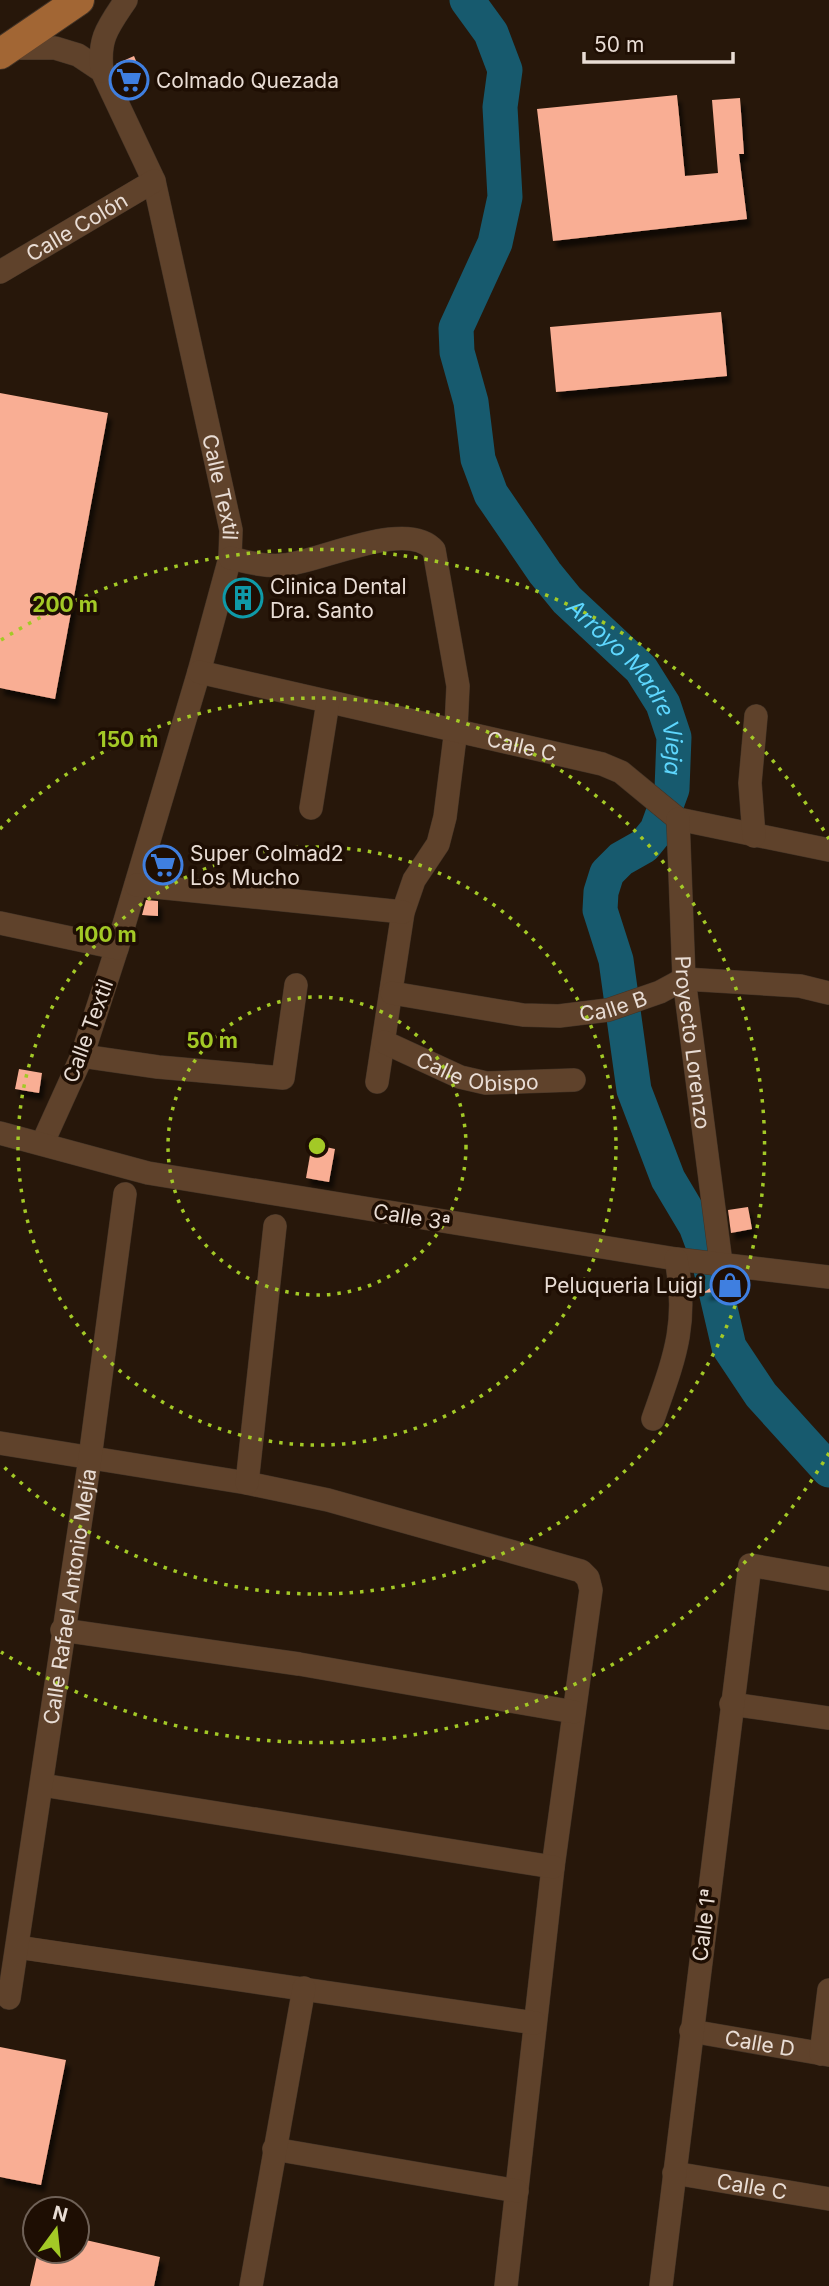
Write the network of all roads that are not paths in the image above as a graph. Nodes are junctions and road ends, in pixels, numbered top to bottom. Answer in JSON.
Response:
{"nodes":[{"id":1,"x":79,"y":0,"type":"edge"},
{"id":2,"x":126,"y":0,"type":"edge"},
{"id":3,"x":6,"y":51,"type":"edge"},
{"id":4,"x":102,"y":71,"type":"junction"},
{"id":5,"x":154,"y":181,"type":"junction"},
{"id":6,"x":0,"y":272,"type":"edge"},
{"id":7,"x":230,"y":558,"type":"junction"},
{"id":8,"x":199,"y":671,"type":"junction"},
{"id":9,"x":328,"y":702,"type":"junction"},
{"id":10,"x":756,"y":716,"type":"dead end"},
{"id":11,"x":456,"y":729,"type":"junction"},
{"id":12,"x":311,"y":808,"type":"dead end"},
{"id":13,"x":678,"y":819,"type":"junction"},
{"id":14,"x":754,"y":836,"type":"junction"},
{"id":15,"x":829,"y":850,"type":"edge"},
{"id":16,"x":136,"y":885,"type":"junction"},
{"id":17,"x":403,"y":912,"type":"junction"},
{"id":18,"x":0,"y":923,"type":"edge"},
{"id":19,"x":117,"y":948,"type":"junction"},
{"id":20,"x":684,"y":979,"type":"junction"},
{"id":21,"x":296,"y":985,"type":"dead end"},
{"id":22,"x":392,"y":993,"type":"junction"},
{"id":23,"x":829,"y":993,"type":"edge"},
{"id":24,"x":384,"y":1042,"type":"junction"},
{"id":25,"x":82,"y":1056,"type":"junction"},
{"id":26,"x":574,"y":1080,"type":"dead end"},
{"id":27,"x":377,"y":1082,"type":"dead end"},
{"id":28,"x":0,"y":1133,"type":"edge"},
{"id":29,"x":43,"y":1142,"type":"junction"},
{"id":30,"x":125,"y":1194,"type":"dead end"},
{"id":31,"x":275,"y":1226,"type":"dead end"},
{"id":32,"x":682,"y":1260,"type":"junction"},
{"id":33,"x":721,"y":1262,"type":"junction"},
{"id":34,"x":829,"y":1278,"type":"edge"},
{"id":35,"x":653,"y":1419,"type":"dead end"},
{"id":36,"x":0,"y":1443,"type":"edge"},
{"id":37,"x":90,"y":1458,"type":"junction"},
{"id":38,"x":247,"y":1483,"type":"junction"},
{"id":39,"x":829,"y":1579,"type":"edge"},
{"id":40,"x":62,"y":1630,"type":"junction"},
{"id":41,"x":731,"y":1704,"type":"junction"},
{"id":42,"x":574,"y":1712,"type":"junction"},
{"id":43,"x":829,"y":1718,"type":"edge"},
{"id":44,"x":42,"y":1785,"type":"junction"},
{"id":45,"x":553,"y":1867,"type":"junction"},
{"id":46,"x":17,"y":1947,"type":"junction"},
{"id":47,"x":304,"y":1988,"type":"junction"},
{"id":48,"x":829,"y":1990,"type":"edge"},
{"id":49,"x":9,"y":1998,"type":"dead end"},
{"id":50,"x":535,"y":2023,"type":"junction"},
{"id":51,"x":691,"y":2031,"type":"junction"},
{"id":52,"x":825,"y":2054,"type":"edge"},
{"id":53,"x":274,"y":2149,"type":"junction"},
{"id":54,"x":674,"y":2173,"type":"junction"},
{"id":55,"x":517,"y":2192,"type":"junction"},
{"id":56,"x":829,"y":2199,"type":"edge"},
{"id":57,"x":251,"y":2286,"type":"edge"},
{"id":58,"x":506,"y":2286,"type":"edge"},
{"id":59,"x":661,"y":2286,"type":"edge"}],
"edges":[{"from":1,"to":3,"type":"main road"},
{"from":2,"to":4,"type":"street","name":"Calle Textil"},
{"from":3,"to":4,"type":"street"},
{"from":4,"to":5,"type":"street","name":"Calle Textil"},
{"from":5,"to":6,"type":"street","name":"Calle Colón"},
{"from":5,"to":7,"type":"street","name":"Calle Textil"},
{"from":7,"to":8,"type":"street","name":"Calle Textil"},
{"from":7,"to":11,"type":"street"},
{"from":8,"to":9,"type":"street","name":"Calle C"},
{"from":8,"to":16,"type":"street","name":"Calle Textil"},
{"from":9,"to":11,"type":"street","name":"Calle C"},
{"from":9,"to":12,"type":"street"},
{"from":10,"to":14,"type":"street"},
{"from":11,"to":13,"type":"street","name":"Calle C"},
{"from":11,"to":17,"type":"street"},
{"from":13,"to":14,"type":"street","name":"Calle C"},
{"from":13,"to":20,"type":"street","name":"Proyecto Lorenzo"},
{"from":14,"to":15,"type":"street","name":"Calle C"},
{"from":16,"to":17,"type":"street"},
{"from":16,"to":19,"type":"street","name":"Calle Textil"},
{"from":17,"to":22,"type":"street"},
{"from":18,"to":19,"type":"street"},
{"from":19,"to":25,"type":"street","name":"Calle Textil"},
{"from":20,"to":22,"type":"street","name":"Calle B"},
{"from":20,"to":23,"type":"street","name":"Calle B"},
{"from":20,"to":33,"type":"street","name":"Proyecto Lorenzo"},
{"from":21,"to":25,"type":"street"},
{"from":22,"to":24,"type":"street"},
{"from":24,"to":26,"type":"street","name":"Calle Obispo"},
{"from":24,"to":27,"type":"street"},
{"from":25,"to":29,"type":"street","name":"Calle Textil"},
{"from":28,"to":29,"type":"street","name":"Calle 3ª"},
{"from":29,"to":32,"type":"street","name":"Calle 3ª"},
{"from":30,"to":37,"type":"street","name":"Calle Rafael Antonio Mejía"},
{"from":31,"to":38,"type":"street"},
{"from":32,"to":33,"type":"street","name":"Calle 3ª"},
{"from":32,"to":35,"type":"street"},
{"from":33,"to":34,"type":"street","name":"Calle 3ª"},
{"from":36,"to":37,"type":"street"},
{"from":37,"to":38,"type":"street"},
{"from":37,"to":40,"type":"street","name":"Calle Rafael Antonio Mejía"},
{"from":38,"to":42,"type":"street"},
{"from":39,"to":41,"type":"street","name":"Calle 1ª"},
{"from":40,"to":42,"type":"street"},
{"from":40,"to":44,"type":"street","name":"Calle Rafael Antonio Mejía"},
{"from":41,"to":43,"type":"street"},
{"from":41,"to":51,"type":"street","name":"Calle 1ª"},
{"from":42,"to":45,"type":"street"},
{"from":44,"to":45,"type":"street"},
{"from":44,"to":46,"type":"street","name":"Calle Rafael Antonio Mejía"},
{"from":45,"to":50,"type":"street"},
{"from":46,"to":47,"type":"street"},
{"from":46,"to":49,"type":"street","name":"Calle Rafael Antonio Mejía"},
{"from":47,"to":50,"type":"street"},
{"from":47,"to":53,"type":"street"},
{"from":48,"to":52,"type":"street"},
{"from":50,"to":55,"type":"street"},
{"from":51,"to":52,"type":"street","name":"Calle D"},
{"from":51,"to":54,"type":"street","name":"Calle 1ª"},
{"from":53,"to":55,"type":"street"},
{"from":53,"to":57,"type":"street"},
{"from":54,"to":56,"type":"street","name":"Calle C"},
{"from":54,"to":59,"type":"street","name":"Calle 1ª"},
{"from":55,"to":58,"type":"street"}]}
